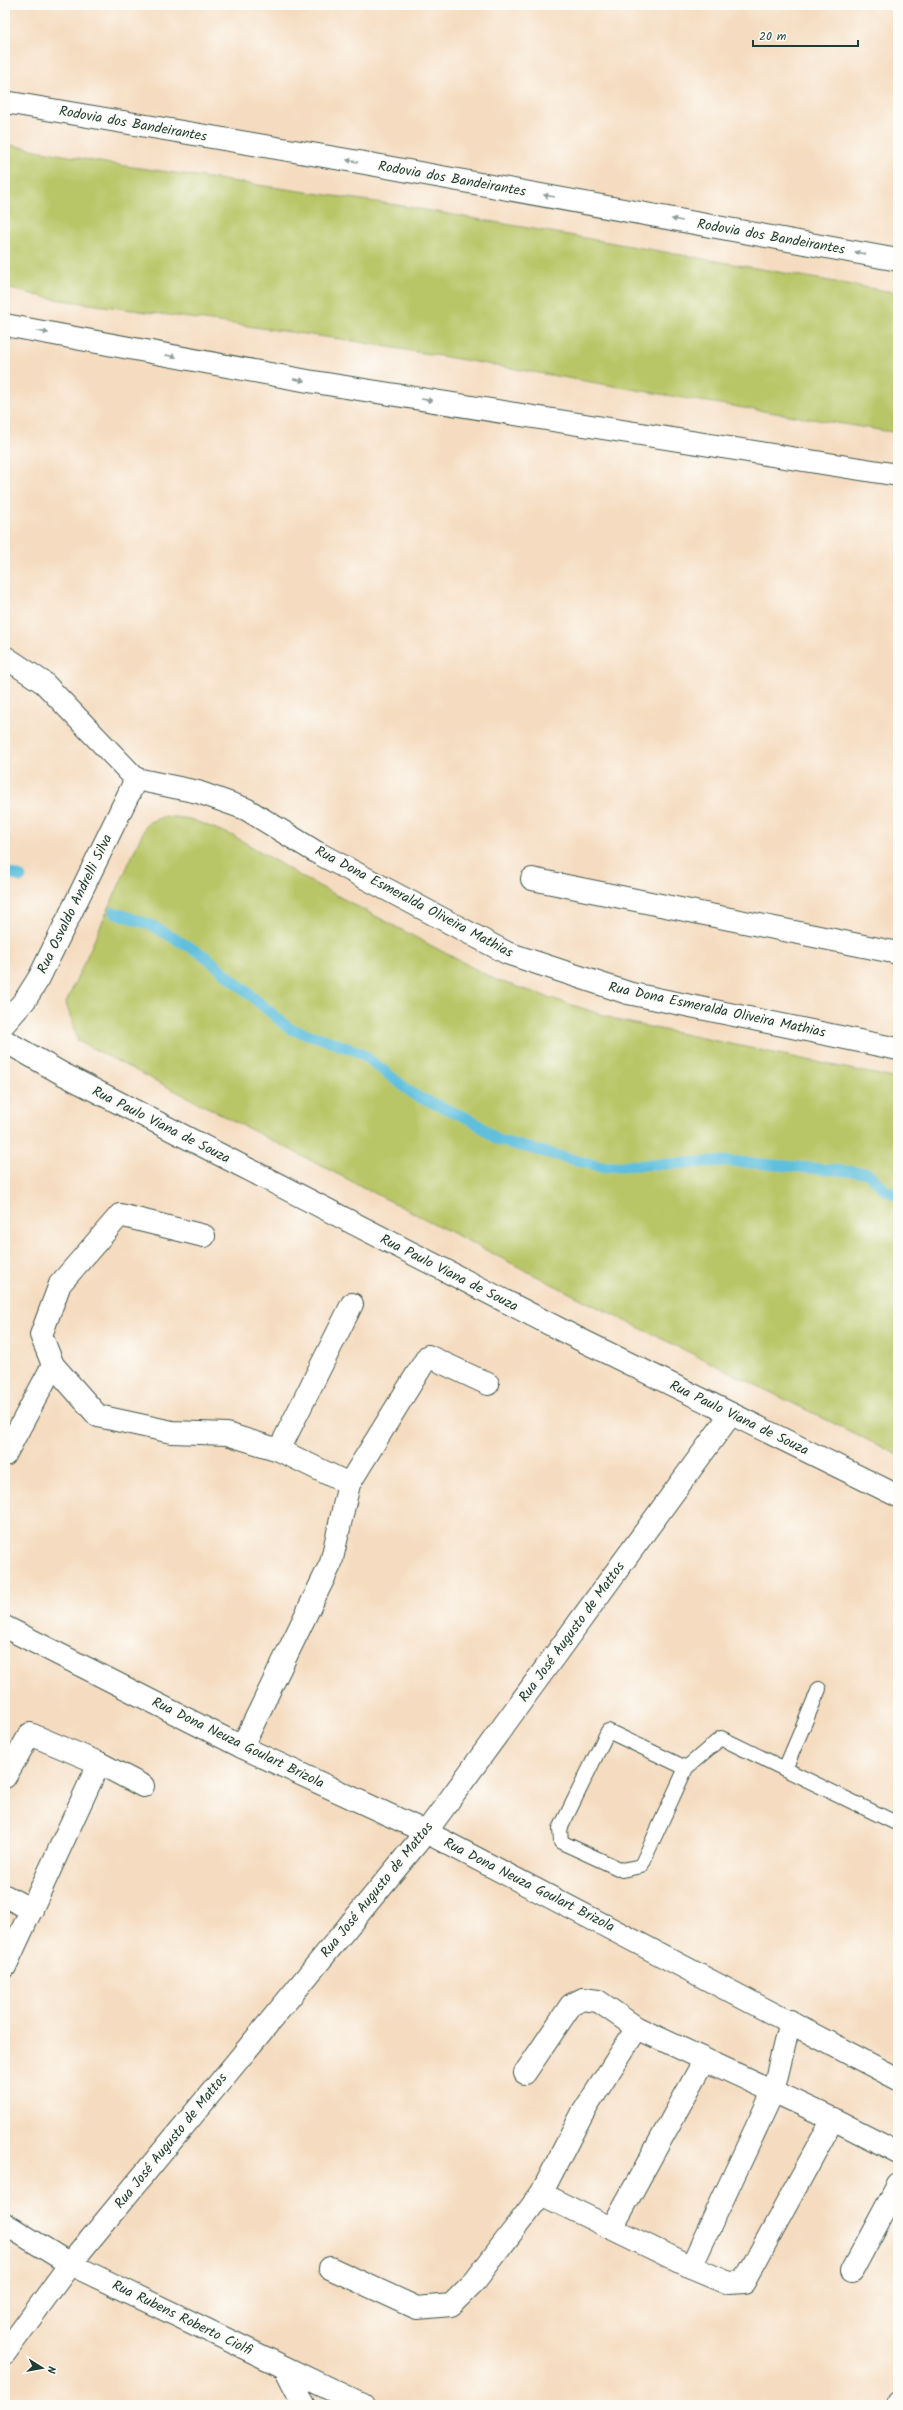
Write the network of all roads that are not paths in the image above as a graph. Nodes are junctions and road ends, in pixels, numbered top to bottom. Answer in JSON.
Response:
{"nodes":[{"id":1,"x":5,"y":102,"type":"edge"},
{"id":2,"x":898,"y":260,"type":"edge"},
{"id":3,"x":5,"y":325,"type":"edge"},
{"id":4,"x":898,"y":475,"type":"edge"},
{"id":5,"x":5,"y":657,"type":"edge"},
{"id":6,"x":136,"y":779,"type":"junction"},
{"id":7,"x":532,"y":879,"type":"dead end"},
{"id":8,"x":898,"y":953,"type":"edge"},
{"id":9,"x":5,"y":1023,"type":"edge"},
{"id":10,"x":5,"y":1041,"type":"edge"},
{"id":11,"x":898,"y":1049,"type":"edge"},
{"id":12,"x":204,"y":1236,"type":"dead end"},
{"id":13,"x":352,"y":1304,"type":"dead end"},
{"id":14,"x":53,"y":1364,"type":"junction"},
{"id":15,"x":488,"y":1384,"type":"dead end"},
{"id":16,"x":731,"y":1414,"type":"junction"},
{"id":17,"x":279,"y":1450,"type":"junction"},
{"id":18,"x":5,"y":1455,"type":"edge"},
{"id":19,"x":349,"y":1484,"type":"junction"},
{"id":20,"x":898,"y":1496,"type":"edge"},
{"id":21,"x":5,"y":1627,"type":"edge"},
{"id":22,"x":819,"y":1689,"type":"dead end"},
{"id":23,"x":242,"y":1747,"type":"junction"},
{"id":24,"x":98,"y":1762,"type":"junction"},
{"id":25,"x":686,"y":1768,"type":"junction"},
{"id":26,"x":785,"y":1769,"type":"junction"},
{"id":27,"x":5,"y":1777,"type":"edge"},
{"id":28,"x":143,"y":1786,"type":"dead end"},
{"id":29,"x":897,"y":1820,"type":"edge"},
{"id":30,"x":426,"y":1832,"type":"junction"},
{"id":31,"x":5,"y":1896,"type":"edge"},
{"id":32,"x":32,"y":1910,"type":"junction"},
{"id":33,"x":5,"y":1967,"type":"edge"},
{"id":34,"x":790,"y":2022,"type":"junction"},
{"id":35,"x":637,"y":2028,"type":"junction"},
{"id":36,"x":704,"y":2061,"type":"junction"},
{"id":37,"x":525,"y":2073,"type":"dead end"},
{"id":38,"x":898,"y":2079,"type":"edge"},
{"id":39,"x":773,"y":2092,"type":"junction"},
{"id":40,"x":833,"y":2119,"type":"junction"},
{"id":41,"x":898,"y":2152,"type":"edge"},
{"id":42,"x":898,"y":2186,"type":"edge"},
{"id":43,"x":541,"y":2194,"type":"junction"},
{"id":44,"x":5,"y":2224,"type":"edge"},
{"id":45,"x":612,"y":2228,"type":"junction"},
{"id":46,"x":70,"y":2264,"type":"junction"},
{"id":47,"x":691,"y":2267,"type":"junction"},
{"id":48,"x":330,"y":2268,"type":"dead end"},
{"id":49,"x":852,"y":2271,"type":"dead end"},
{"id":50,"x":5,"y":2353,"type":"edge"},
{"id":51,"x":285,"y":2368,"type":"junction"},
{"id":52,"x":304,"y":2405,"type":"edge"},
{"id":53,"x":363,"y":2405,"type":"edge"}],
"edges":[{"from":2,"to":1,"type":"main road","name":"Rodovia dos Bandeirantes","one_way":true},
{"from":3,"to":4,"type":"main road","one_way":true},
{"from":5,"to":6,"type":"main road"},
{"from":6,"to":9,"type":"main road","name":"Rua Osvaldo Andrelli Silva"},
{"from":6,"to":11,"type":"main road","name":"Rua Dona Esmeralda Oliveira Mathias"},
{"from":7,"to":8,"type":"main road"},
{"from":10,"to":16,"type":"main road","name":"Rua Paulo Viana de Souza"},
{"from":12,"to":14,"type":"main road"},
{"from":13,"to":17,"type":"main road"},
{"from":14,"to":17,"type":"main road"},
{"from":14,"to":18,"type":"main road"},
{"from":15,"to":19,"type":"main road"},
{"from":16,"to":20,"type":"main road","name":"Rua Paulo Viana de Souza"},
{"from":16,"to":30,"type":"main road","name":"Rua José Augusto de Mattos"},
{"from":17,"to":19,"type":"main road"},
{"from":19,"to":23,"type":"main road"},
{"from":21,"to":23,"type":"main road","name":"Rua Dona Neuza Goulart Brizola"},
{"from":22,"to":26,"type":"lane"},
{"from":23,"to":30,"type":"main road","name":"Rua Dona Neuza Goulart Brizola"},
{"from":24,"to":27,"type":"main road"},
{"from":24,"to":28,"type":"main road"},
{"from":24,"to":32,"type":"main road"},
{"from":25,"to":25,"type":"lane"},
{"from":25,"to":26,"type":"lane"},
{"from":26,"to":29,"type":"lane"},
{"from":30,"to":34,"type":"main road","name":"Rua Dona Neuza Goulart Brizola"},
{"from":30,"to":46,"type":"main road","name":"Rua José Augusto de Mattos"},
{"from":31,"to":32,"type":"main road"},
{"from":32,"to":33,"type":"main road"},
{"from":34,"to":38,"type":"main road","name":"Rua Dona Neuza Goulart Brizola"},
{"from":34,"to":39,"type":"main road"},
{"from":35,"to":36,"type":"main road"},
{"from":35,"to":37,"type":"main road"},
{"from":35,"to":43,"type":"main road"},
{"from":36,"to":39,"type":"main road"},
{"from":36,"to":45,"type":"main road"},
{"from":39,"to":40,"type":"main road"},
{"from":39,"to":47,"type":"main road"},
{"from":40,"to":41,"type":"main road"},
{"from":40,"to":47,"type":"main road"},
{"from":42,"to":49,"type":"main road"},
{"from":43,"to":45,"type":"main road"},
{"from":43,"to":48,"type":"main road"},
{"from":44,"to":46,"type":"main road","name":"Rua Rubens Roberto Ciolfi"},
{"from":45,"to":47,"type":"main road"},
{"from":46,"to":50,"type":"main road","name":"Rua José Augusto de Mattos"},
{"from":46,"to":51,"type":"main road","name":"Rua Rubens Roberto Ciolfi"},
{"from":51,"to":52,"type":"main road"},
{"from":51,"to":53,"type":"main road","name":"Rua Rubens Roberto Ciolfi"}]}
